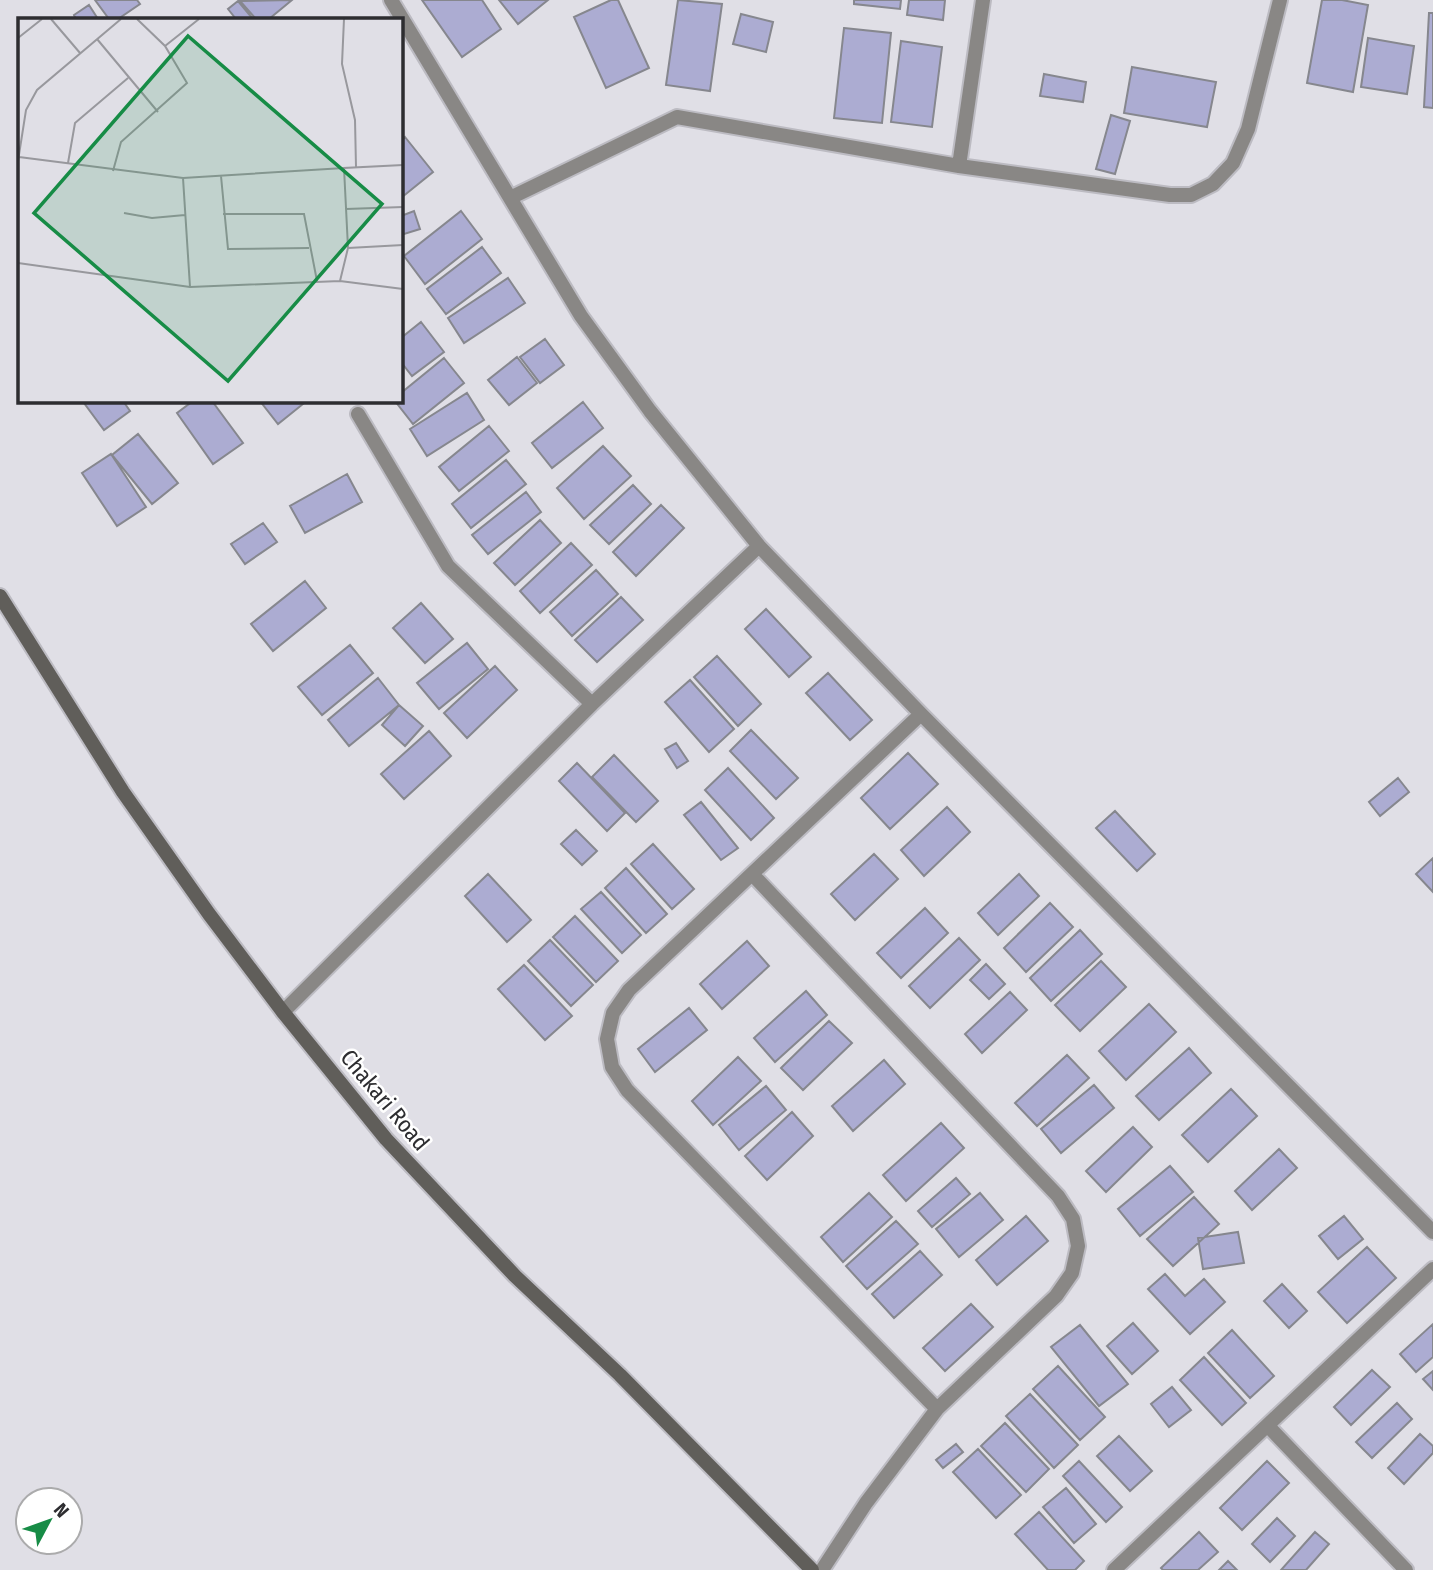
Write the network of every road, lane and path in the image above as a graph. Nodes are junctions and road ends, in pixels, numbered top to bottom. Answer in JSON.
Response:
{"nodes":[{"id":1,"x":391,"y":0,"type":"edge"},
{"id":2,"x":983,"y":0,"type":"edge"},
{"id":3,"x":1280,"y":0,"type":"edge"},
{"id":4,"x":402,"y":18,"type":"edge"},
{"id":5,"x":402,"y":18,"type":"edge"},
{"id":6,"x":959,"y":166,"type":"junction"},
{"id":7,"x":510,"y":198,"type":"junction"},
{"id":8,"x":358,"y":414,"type":"dead end"},
{"id":9,"x":759,"y":546,"type":"junction"},
{"id":10,"x":0,"y":596,"type":"edge"},
{"id":11,"x":592,"y":704,"type":"junction"},
{"id":12,"x":921,"y":714,"type":"junction"},
{"id":13,"x":752,"y":874,"type":"junction"},
{"id":14,"x":283,"y":1012,"type":"junction"},
{"id":15,"x":1433,"y":1232,"type":"edge"},
{"id":16,"x":1433,"y":1269,"type":"edge"},
{"id":17,"x":937,"y":1409,"type":"junction"},
{"id":18,"x":1268,"y":1426,"type":"junction"},
{"id":19,"x":812,"y":1570,"type":"edge"},
{"id":20,"x":822,"y":1570,"type":"edge"},
{"id":21,"x":1114,"y":1570,"type":"edge"},
{"id":22,"x":1406,"y":1570,"type":"edge"}],
"edges":[{"from":1,"to":5,"type":"street"},
{"from":2,"to":6,"type":"street"},
{"from":3,"to":6,"type":"street"},
{"from":4,"to":7,"type":"street"},
{"from":6,"to":7,"type":"street"},
{"from":7,"to":9,"type":"street"},
{"from":8,"to":11,"type":"street"},
{"from":9,"to":11,"type":"street"},
{"from":9,"to":12,"type":"street"},
{"from":10,"to":14,"type":"main road","name":"Chakari Road"},
{"from":11,"to":14,"type":"street"},
{"from":12,"to":13,"type":"street"},
{"from":12,"to":15,"type":"street"},
{"from":13,"to":17,"type":"street"},
{"from":13,"to":17,"type":"street"},
{"from":14,"to":19,"type":"main road","name":"Chakari Road"},
{"from":16,"to":18,"type":"street"},
{"from":17,"to":20,"type":"street"},
{"from":18,"to":21,"type":"street"},
{"from":18,"to":22,"type":"street"}]}
